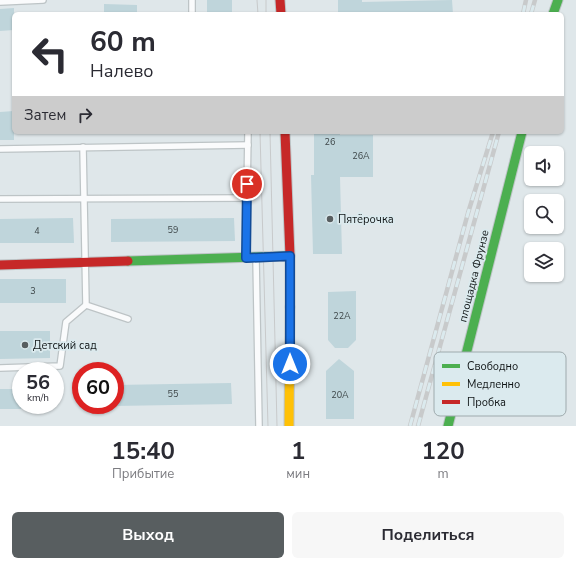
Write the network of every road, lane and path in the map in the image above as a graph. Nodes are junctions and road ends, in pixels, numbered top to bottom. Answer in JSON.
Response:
{"nodes":[{"id":1,"x":43,"y":0,"type":"edge"},
{"id":2,"x":192,"y":0,"type":"edge"},
{"id":3,"x":280,"y":0,"type":"edge"},
{"id":4,"x":558,"y":0,"type":"edge"},
{"id":5,"x":0,"y":2,"type":"edge"},
{"id":6,"x":192,"y":12,"type":"edge"},
{"id":7,"x":280,"y":12,"type":"edge"},
{"id":8,"x":554,"y":12,"type":"edge"},
{"id":9,"x":248,"y":134,"type":"edge"},
{"id":10,"x":285,"y":134,"type":"edge"},
{"id":11,"x":521,"y":134,"type":"edge"},
{"id":12,"x":248,"y":145,"type":"junction"},
{"id":13,"x":83,"y":147,"type":"junction"},
{"id":14,"x":0,"y":148,"type":"edge"},
{"id":15,"x":84,"y":198,"type":"junction"},
{"id":16,"x":247,"y":198,"type":"junction"},
{"id":17,"x":0,"y":199,"type":"edge"},
{"id":18,"x":290,"y":256,"type":"junction"},
{"id":19,"x":246,"y":258,"type":"junction"},
{"id":20,"x":256,"y":258,"type":"junction"},
{"id":21,"x":86,"y":263,"type":"junction"},
{"id":22,"x":0,"y":265,"type":"edge"},
{"id":23,"x":86,"y":305,"type":"junction"},
{"id":24,"x":128,"y":319,"type":"dead end"},
{"id":25,"x":467,"y":352,"type":"edge"},
{"id":26,"x":0,"y":368,"type":"edge"},
{"id":27,"x":451,"y":416,"type":"edge"},
{"id":28,"x":259,"y":426,"type":"edge"},
{"id":29,"x":289,"y":426,"type":"edge"},
{"id":30,"x":448,"y":426,"type":"edge"}],
"edges":[{"from":1,"to":5,"type":"lane"},
{"from":2,"to":6,"type":"lane"},
{"from":3,"to":7,"type":"main road"},
{"from":4,"to":8,"type":"main road"},
{"from":9,"to":12,"type":"lane"},
{"from":10,"to":18,"type":"main road"},
{"from":11,"to":25,"type":"main road","name":"площадка Фрунзе"},
{"from":12,"to":13,"type":"lane"},
{"from":12,"to":16,"type":"lane"},
{"from":13,"to":14,"type":"lane"},
{"from":13,"to":15,"type":"lane"},
{"from":15,"to":16,"type":"lane"},
{"from":15,"to":17,"type":"lane"},
{"from":15,"to":21,"type":"lane"},
{"from":16,"to":19,"type":"lane"},
{"from":18,"to":20,"type":"main road"},
{"from":18,"to":29,"type":"main road"},
{"from":19,"to":20,"type":"main road"},
{"from":19,"to":21,"type":"main road"},
{"from":20,"to":28,"type":"lane"},
{"from":21,"to":22,"type":"main road"},
{"from":21,"to":23,"type":"lane"},
{"from":23,"to":24,"type":"lane"},
{"from":23,"to":26,"type":"lane"},
{"from":27,"to":30,"type":"main road","name":"площадка Фрунзе"}]}
